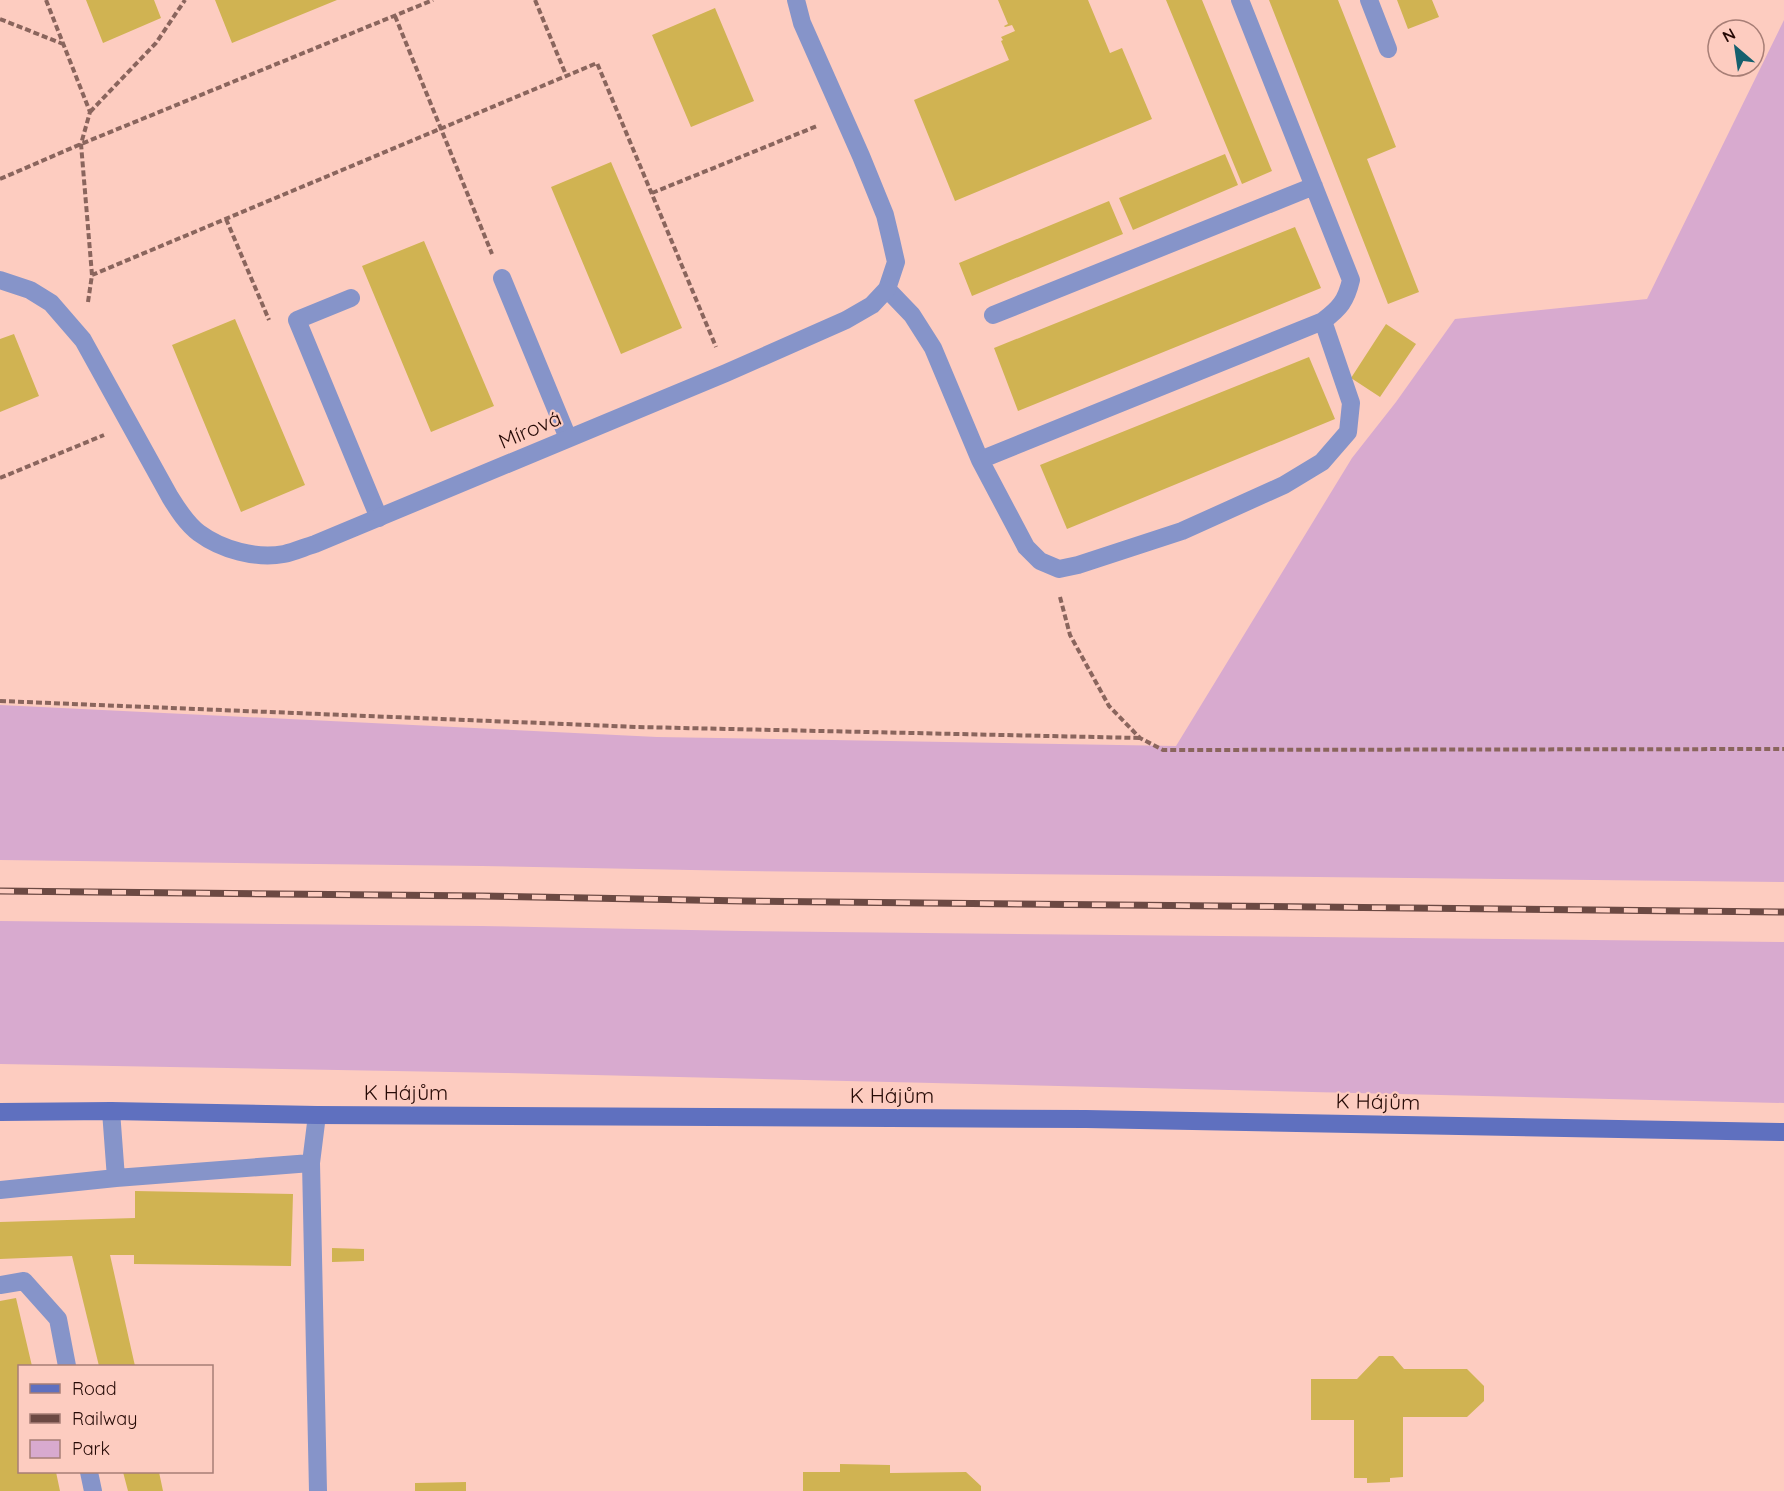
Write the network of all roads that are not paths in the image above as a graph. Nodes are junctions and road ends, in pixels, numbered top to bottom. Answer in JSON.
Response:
{"nodes":[{"id":1,"x":796,"y":0,"type":"edge"},
{"id":2,"x":1240,"y":0,"type":"edge"},
{"id":3,"x":1369,"y":0,"type":"edge"},
{"id":4,"x":1388,"y":49,"type":"dead end"},
{"id":5,"x":1314,"y":186,"type":"junction"},
{"id":6,"x":502,"y":278,"type":"road end"},
{"id":7,"x":0,"y":280,"type":"edge"},
{"id":8,"x":887,"y":289,"type":"junction"},
{"id":9,"x":351,"y":297,"type":"dead end"},
{"id":10,"x":993,"y":315,"type":"dead end"},
{"id":11,"x":1323,"y":321,"type":"junction"},
{"id":12,"x":568,"y":438,"type":"junction"},
{"id":13,"x":980,"y":460,"type":"junction"},
{"id":14,"x":379,"y":518,"type":"junction"},
{"id":15,"x":111,"y":1111,"type":"junction"},
{"id":16,"x":0,"y":1112,"type":"edge"},
{"id":17,"x":317,"y":1115,"type":"junction"},
{"id":18,"x":1784,"y":1132,"type":"edge"},
{"id":19,"x":311,"y":1163,"type":"junction"},
{"id":20,"x":116,"y":1178,"type":"junction"},
{"id":21,"x":0,"y":1190,"type":"edge"},
{"id":22,"x":0,"y":1285,"type":"edge"},
{"id":23,"x":68,"y":1365,"type":"edge"},
{"id":24,"x":89,"y":1473,"type":"edge"},
{"id":25,"x":93,"y":1491,"type":"edge"},
{"id":26,"x":318,"y":1491,"type":"edge"}],
"edges":[{"from":1,"to":8,"type":"street"},
{"from":2,"to":5,"type":"street"},
{"from":3,"to":4,"type":"street"},
{"from":5,"to":10,"type":"street"},
{"from":5,"to":11,"type":"street"},
{"from":6,"to":12,"type":"street"},
{"from":7,"to":14,"type":"street","name":"Mírová"},
{"from":8,"to":12,"type":"street","name":"Mírová"},
{"from":8,"to":13,"type":"street"},
{"from":9,"to":14,"type":"street"},
{"from":11,"to":13,"type":"street"},
{"from":11,"to":13,"type":"street"},
{"from":12,"to":14,"type":"street","name":"Mírová"},
{"from":15,"to":16,"type":"street","name":"K Hájům"},
{"from":15,"to":17,"type":"street","name":"K Hájům"},
{"from":15,"to":20,"type":"street"},
{"from":17,"to":18,"type":"street","name":"K Hájům"},
{"from":17,"to":19,"type":"street"},
{"from":19,"to":20,"type":"street"},
{"from":19,"to":26,"type":"street"},
{"from":20,"to":21,"type":"street"},
{"from":22,"to":23,"type":"street"},
{"from":24,"to":25,"type":"street"}]}
